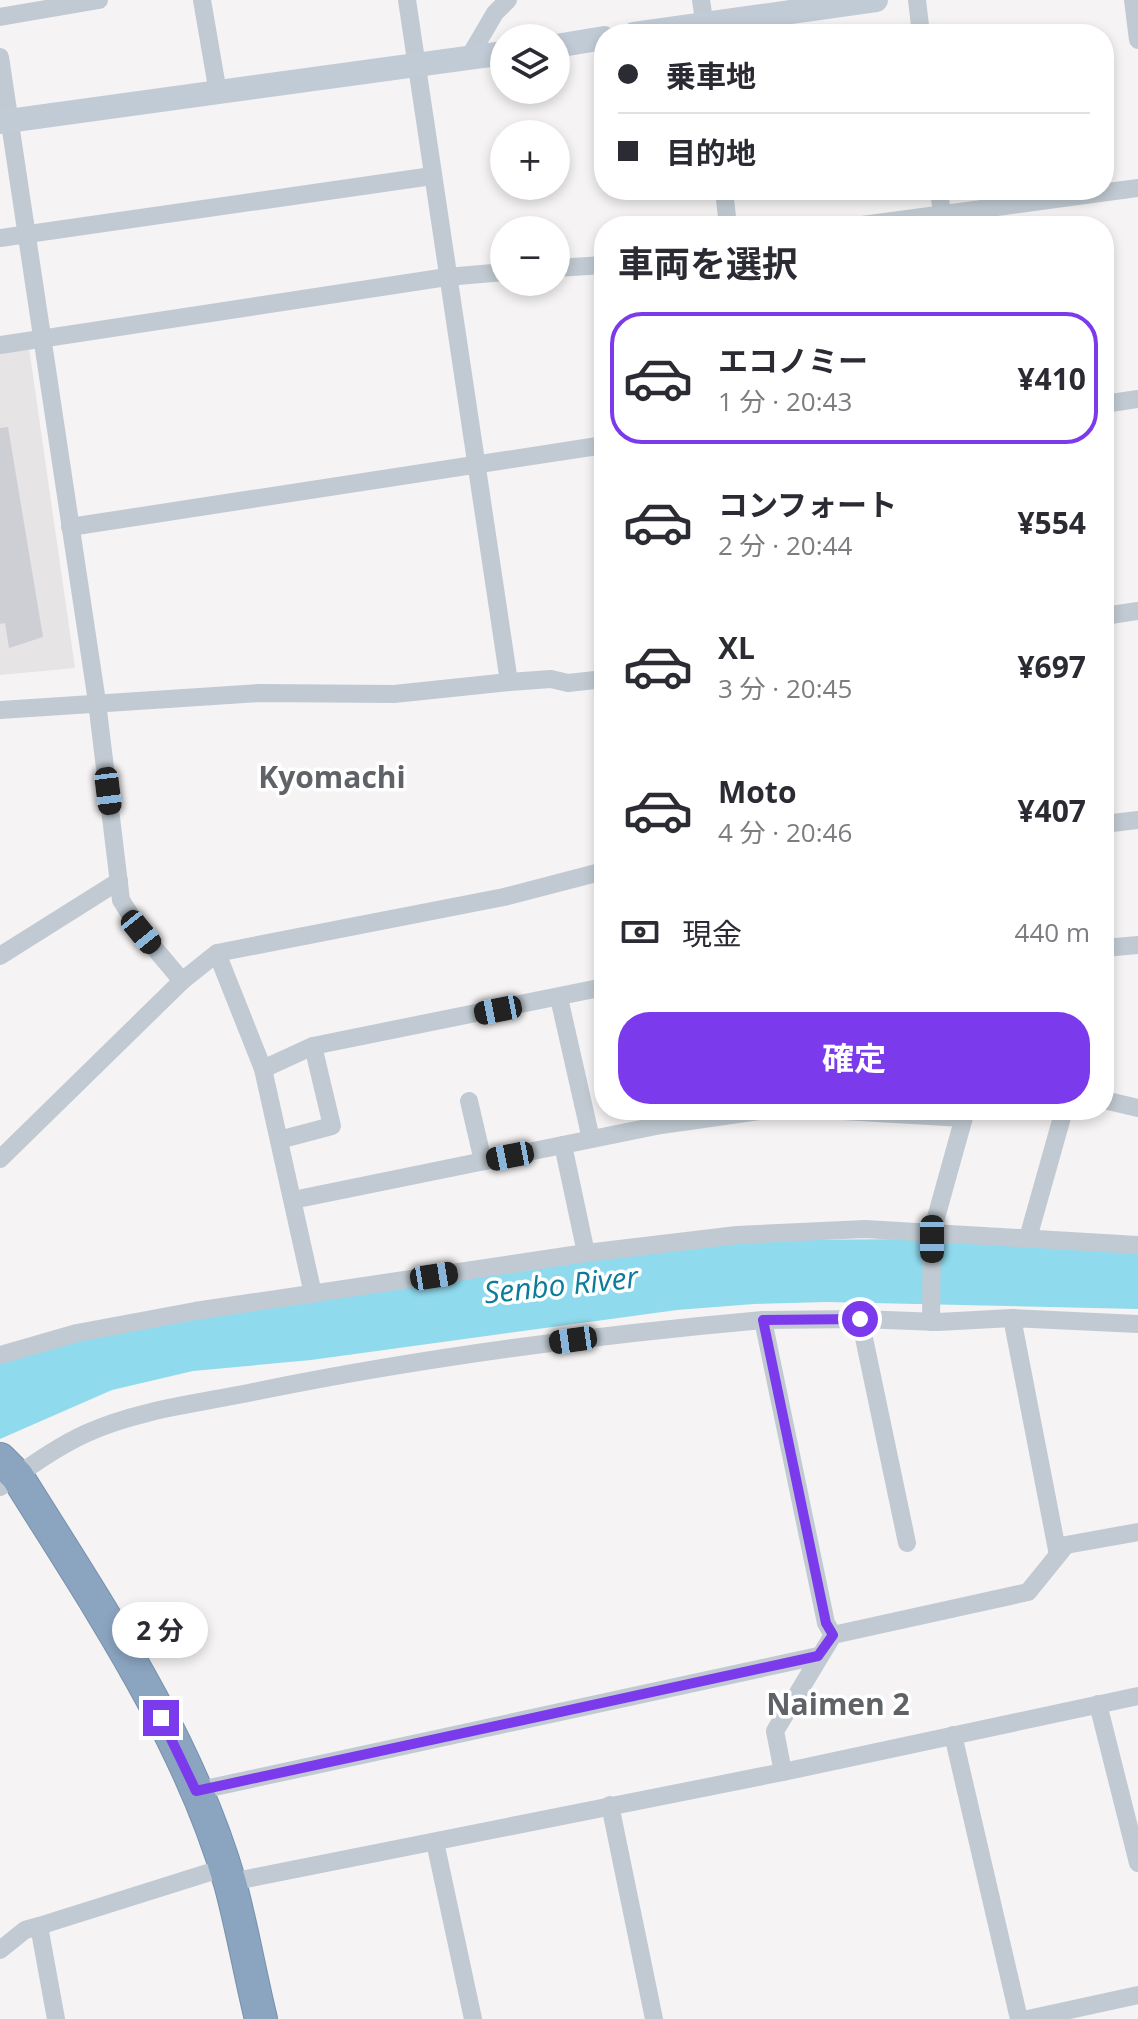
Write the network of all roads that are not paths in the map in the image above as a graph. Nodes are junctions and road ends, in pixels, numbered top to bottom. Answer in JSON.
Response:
{"nodes":[{"id":1,"x":99,"y":0,"type":"edge"},
{"id":2,"x":202,"y":0,"type":"edge"},
{"id":3,"x":407,"y":0,"type":"edge"},
{"id":4,"x":508,"y":0,"type":"edge"},
{"id":5,"x":876,"y":0,"type":"edge"},
{"id":6,"x":917,"y":0,"type":"edge"},
{"id":7,"x":1133,"y":0,"type":"edge"},
{"id":8,"x":0,"y":17,"type":"edge"},
{"id":9,"x":704,"y":19,"type":"edge"},
{"id":10,"x":681,"y":24,"type":"edge"},
{"id":11,"x":920,"y":24,"type":"edge"},
{"id":12,"x":594,"y":40,"type":"edge"},
{"id":13,"x":1138,"y":40,"type":"edge"},
{"id":14,"x":570,"y":44,"type":"edge"},
{"id":15,"x":490,"y":55,"type":"edge"},
{"id":16,"x":0,"y":57,"type":"edge"},
{"id":17,"x":468,"y":59,"type":"junction"},
{"id":18,"x":416,"y":66,"type":"junction"},
{"id":19,"x":218,"y":93,"type":"junction"},
{"id":20,"x":5,"y":122,"type":"edge"},
{"id":21,"x":432,"y":176,"type":"junction"},
{"id":22,"x":1138,"y":188,"type":"edge"},
{"id":23,"x":1114,"y":192,"type":"edge"},
{"id":24,"x":1065,"y":200,"type":"edge"},
{"id":25,"x":967,"y":216,"type":"edge"},
{"id":26,"x":28,"y":234,"type":"junction"},
{"id":27,"x":0,"y":238,"type":"edge"},
{"id":28,"x":594,"y":266,"type":"edge"},
{"id":29,"x":570,"y":267,"type":"edge"},
{"id":30,"x":490,"y":273,"type":"edge"},
{"id":31,"x":447,"y":277,"type":"junction"},
{"id":32,"x":42,"y":339,"type":"junction"},
{"id":33,"x":0,"y":345,"type":"edge"},
{"id":34,"x":1138,"y":399,"type":"edge"},
{"id":35,"x":1114,"y":403,"type":"edge"},
{"id":36,"x":594,"y":447,"type":"edge"},
{"id":37,"x":477,"y":465,"type":"junction"},
{"id":38,"x":70,"y":527,"type":"junction"},
{"id":39,"x":1138,"y":611,"type":"edge"},
{"id":40,"x":1114,"y":615,"type":"edge"},
{"id":41,"x":594,"y":680,"type":"edge"},
{"id":42,"x":509,"y":682,"type":"junction"},
{"id":43,"x":97,"y":702,"type":"junction"},
{"id":44,"x":0,"y":710,"type":"edge"},
{"id":45,"x":1138,"y":820,"type":"edge"},
{"id":46,"x":1114,"y":823,"type":"edge"},
{"id":47,"x":594,"y":874,"type":"edge"},
{"id":48,"x":119,"y":881,"type":"junction"},
{"id":49,"x":1138,"y":945,"type":"edge"},
{"id":50,"x":1114,"y":949,"type":"edge"},
{"id":51,"x":217,"y":953,"type":"junction"},
{"id":52,"x":0,"y":956,"type":"edge"},
{"id":53,"x":182,"y":981,"type":"junction"},
{"id":54,"x":594,"y":989,"type":"edge"},
{"id":55,"x":559,"y":998,"type":"junction"},
{"id":56,"x":313,"y":1046,"type":"junction"},
{"id":57,"x":263,"y":1069,"type":"junction"},
{"id":58,"x":469,"y":1101,"type":"dead end"},
{"id":59,"x":1114,"y":1102,"type":"edge"},
{"id":60,"x":1138,"y":1108,"type":"edge"},
{"id":61,"x":653,"y":1120,"type":"edge"},
{"id":62,"x":962,"y":1120,"type":"edge"},
{"id":63,"x":1061,"y":1120,"type":"edge"},
{"id":64,"x":591,"y":1139,"type":"junction"},
{"id":65,"x":279,"y":1140,"type":"junction"},
{"id":66,"x":563,"y":1145,"type":"junction"},
{"id":67,"x":0,"y":1159,"type":"edge"},
{"id":68,"x":483,"y":1161,"type":"junction"},
{"id":69,"x":293,"y":1200,"type":"junction"},
{"id":70,"x":932,"y":1236,"type":"junction"},
{"id":71,"x":1028,"y":1238,"type":"junction"},
{"id":72,"x":1138,"y":1245,"type":"edge"},
{"id":73,"x":586,"y":1253,"type":"junction"},
{"id":74,"x":313,"y":1294,"type":"junction"},
{"id":75,"x":932,"y":1315,"type":"junction"},
{"id":76,"x":1012,"y":1318,"type":"junction"},
{"id":77,"x":860,"y":1319,"type":"junction"},
{"id":78,"x":763,"y":1320,"type":"junction"},
{"id":79,"x":1138,"y":1324,"type":"edge"},
{"id":80,"x":0,"y":1355,"type":"edge"},
{"id":81,"x":5,"y":1471,"type":"edge"},
{"id":82,"x":1138,"y":1532,"type":"edge"},
{"id":83,"x":907,"y":1543,"type":"dead end"},
{"id":84,"x":1058,"y":1555,"type":"junction"},
{"id":85,"x":833,"y":1635,"type":"junction"},
{"id":86,"x":818,"y":1656,"type":"junction"},
{"id":87,"x":1138,"y":1696,"type":"edge"},
{"id":88,"x":1098,"y":1704,"type":"junction"},
{"id":89,"x":953,"y":1735,"type":"junction"},
{"id":90,"x":783,"y":1772,"type":"junction"},
{"id":91,"x":196,"y":1791,"type":"junction"},
{"id":92,"x":610,"y":1805,"type":"junction"},
{"id":93,"x":435,"y":1842,"type":"junction"},
{"id":94,"x":1138,"y":1863,"type":"edge"},
{"id":95,"x":229,"y":1882,"type":"junction"},
{"id":96,"x":39,"y":1926,"type":"junction"},
{"id":97,"x":0,"y":1950,"type":"edge"},
{"id":98,"x":1138,"y":1995,"type":"edge"},
{"id":99,"x":56,"y":2019,"type":"edge"},
{"id":100,"x":261,"y":2019,"type":"edge"},
{"id":101,"x":473,"y":2019,"type":"edge"},
{"id":102,"x":654,"y":2019,"type":"edge"},
{"id":103,"x":1019,"y":2019,"type":"edge"},
{"id":104,"x":1028,"y":2019,"type":"edge"}],
"edges":[{"from":1,"to":8,"type":"street"},
{"from":2,"to":19,"type":"street"},
{"from":3,"to":18,"type":"street"},
{"from":4,"to":17,"type":"street"},
{"from":5,"to":9,"type":"street"},
{"from":6,"to":11,"type":"street"},
{"from":7,"to":13,"type":"street"},
{"from":9,"to":10,"type":"street"},
{"from":12,"to":14,"type":"street"},
{"from":15,"to":17,"type":"street"},
{"from":16,"to":20,"type":"street"},
{"from":17,"to":18,"type":"street"},
{"from":18,"to":19,"type":"street"},
{"from":18,"to":21,"type":"street"},
{"from":19,"to":20,"type":"street"},
{"from":20,"to":26,"type":"street"},
{"from":21,"to":26,"type":"street"},
{"from":21,"to":31,"type":"street"},
{"from":22,"to":23,"type":"street"},
{"from":24,"to":25,"type":"street"},
{"from":26,"to":27,"type":"street"},
{"from":26,"to":32,"type":"street"},
{"from":28,"to":29,"type":"street"},
{"from":30,"to":31,"type":"street"},
{"from":31,"to":32,"type":"street"},
{"from":31,"to":37,"type":"street"},
{"from":32,"to":33,"type":"street"},
{"from":32,"to":38,"type":"street"},
{"from":34,"to":35,"type":"street"},
{"from":36,"to":37,"type":"street"},
{"from":37,"to":38,"type":"street"},
{"from":37,"to":42,"type":"street"},
{"from":38,"to":43,"type":"street"},
{"from":39,"to":40,"type":"street"},
{"from":41,"to":42,"type":"street"},
{"from":42,"to":43,"type":"street"},
{"from":43,"to":44,"type":"street"},
{"from":43,"to":48,"type":"street"},
{"from":45,"to":46,"type":"street"},
{"from":47,"to":51,"type":"street"},
{"from":48,"to":52,"type":"street"},
{"from":48,"to":53,"type":"street"},
{"from":49,"to":50,"type":"street"},
{"from":51,"to":53,"type":"street"},
{"from":51,"to":57,"type":"street"},
{"from":53,"to":67,"type":"street"},
{"from":54,"to":55,"type":"street"},
{"from":55,"to":56,"type":"street"},
{"from":55,"to":64,"type":"street"},
{"from":56,"to":57,"type":"street"},
{"from":56,"to":65,"type":"street"},
{"from":57,"to":65,"type":"street"},
{"from":58,"to":68,"type":"street"},
{"from":59,"to":60,"type":"street"},
{"from":61,"to":64,"type":"street"},
{"from":62,"to":70,"type":"street"},
{"from":63,"to":71,"type":"street"},
{"from":64,"to":66,"type":"street"},
{"from":65,"to":69,"type":"street"},
{"from":66,"to":68,"type":"street"},
{"from":66,"to":73,"type":"street"},
{"from":68,"to":69,"type":"street"},
{"from":69,"to":74,"type":"street"},
{"from":70,"to":71,"type":"street"},
{"from":70,"to":73,"type":"street"},
{"from":70,"to":75,"type":"street"},
{"from":71,"to":72,"type":"street"},
{"from":73,"to":74,"type":"street"},
{"from":74,"to":80,"type":"street"},
{"from":75,"to":76,"type":"street"},
{"from":75,"to":77,"type":"street"},
{"from":76,"to":79,"type":"street"},
{"from":76,"to":84,"type":"street"},
{"from":77,"to":78,"type":"street"},
{"from":77,"to":83,"type":"street"},
{"from":78,"to":81,"type":"street"},
{"from":78,"to":85,"type":"street"},
{"from":81,"to":91,"type":"highway"},
{"from":82,"to":84,"type":"street"},
{"from":84,"to":85,"type":"street"},
{"from":85,"to":86,"type":"street"},
{"from":86,"to":90,"type":"street"},
{"from":86,"to":91,"type":"street"},
{"from":87,"to":88,"type":"street"},
{"from":88,"to":89,"type":"street"},
{"from":88,"to":94,"type":"street"},
{"from":89,"to":90,"type":"street"},
{"from":89,"to":103,"type":"street"},
{"from":90,"to":92,"type":"street"},
{"from":91,"to":95,"type":"highway"},
{"from":92,"to":93,"type":"street"},
{"from":92,"to":102,"type":"street"},
{"from":93,"to":95,"type":"street"},
{"from":93,"to":101,"type":"street"},
{"from":95,"to":96,"type":"street"},
{"from":95,"to":100,"type":"highway"},
{"from":96,"to":97,"type":"street"},
{"from":96,"to":99,"type":"street"},
{"from":98,"to":104,"type":"street"}]}
